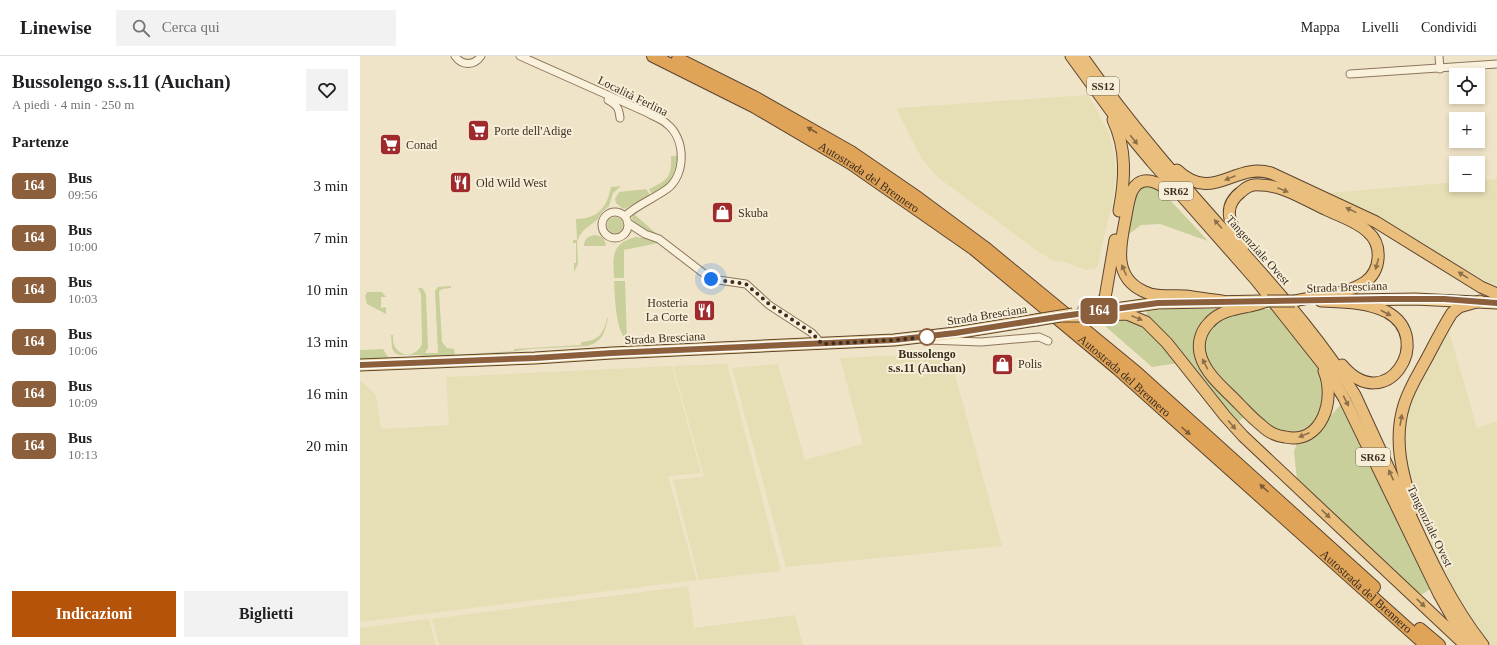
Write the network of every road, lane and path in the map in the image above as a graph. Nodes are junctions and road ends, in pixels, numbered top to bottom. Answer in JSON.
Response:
{"nodes":[{"id":1,"x":455,"y":56,"type":"edge"},
{"id":2,"x":481,"y":56,"type":"edge"},
{"id":3,"x":520,"y":56,"type":"edge"},
{"id":4,"x":653,"y":56,"type":"edge"},
{"id":5,"x":671,"y":56,"type":"edge"},
{"id":6,"x":1071,"y":56,"type":"edge"},
{"id":7,"x":1082,"y":56,"type":"edge"},
{"id":8,"x":1439,"y":56,"type":"edge"},
{"id":9,"x":1497,"y":64,"type":"edge"},
{"id":10,"x":1440,"y":69,"type":"junction"},
{"id":11,"x":1350,"y":74,"type":"dead end"},
{"id":12,"x":581,"y":83,"type":"junction"},
{"id":13,"x":1102,"y":98,"type":"junction"},
{"id":14,"x":620,"y":118,"type":"dead end"},
{"id":15,"x":1131,"y":123,"type":"junction"},
{"id":16,"x":625,"y":216,"type":"junction"},
{"id":17,"x":628,"y":222,"type":"junction"},
{"id":18,"x":624,"y":234,"type":"junction"},
{"id":19,"x":645,"y":234,"type":"junction"},
{"id":20,"x":1256,"y":280,"type":"junction"},
{"id":21,"x":1278,"y":292,"type":"junction"},
{"id":22,"x":1497,"y":294,"type":"edge"},
{"id":23,"x":1323,"y":298,"type":"junction"},
{"id":24,"x":1267,"y":301,"type":"joint"},
{"id":25,"x":1295,"y":301,"type":"joint"},
{"id":26,"x":1222,"y":302,"type":"junction"},
{"id":27,"x":1480,"y":302,"type":"junction"},
{"id":28,"x":1497,"y":303,"type":"edge"},
{"id":29,"x":1252,"y":304,"type":"junction"},
{"id":30,"x":1279,"y":309,"type":"junction"},
{"id":31,"x":1084,"y":313,"type":"junction"},
{"id":32,"x":1063,"y":316,"type":"joint"},
{"id":33,"x":1307,"y":326,"type":"junction"},
{"id":34,"x":912,"y":338,"type":"junction"},
{"id":35,"x":1048,"y":341,"type":"dead end"},
{"id":36,"x":822,"y":344,"type":"junction"},
{"id":37,"x":360,"y":365,"type":"edge"},
{"id":38,"x":1421,"y":540,"type":"junction"},
{"id":39,"x":1426,"y":645,"type":"edge"},
{"id":40,"x":1439,"y":645,"type":"edge"},
{"id":41,"x":1466,"y":645,"type":"edge"},
{"id":42,"x":1472,"y":645,"type":"edge"},
{"id":43,"x":1483,"y":645,"type":"edge"}],
"edges":[{"from":1,"to":2,"type":"street"},
{"from":3,"to":12,"type":"street","name":"Località Ferlina"},
{"from":4,"to":39,"type":"highway","name":"Autostrada del Brennero","one_way":true},
{"from":40,"to":5,"type":"highway","name":"Autostrada del Brennero","one_way":true},
{"from":6,"to":13,"type":"highway","name":"Tangenziale Ovest","number":"SS12"},
{"from":7,"to":15,"type":"highway","name":"Tangenziale Ovest","number":"SS12"},
{"from":8,"to":10,"type":"street"},
{"from":9,"to":10,"type":"street"},
{"from":10,"to":11,"type":"street"},
{"from":12,"to":14,"type":"street"},
{"from":12,"to":16,"type":"street","name":"Località Ferlina"},
{"from":13,"to":20,"type":"highway","name":"Tangenziale Ovest","number":"SR62","one_way":true},
{"from":13,"to":31,"type":"highway"},
{"from":21,"to":15,"type":"highway","name":"Tangenziale Ovest","number":"SR62","one_way":true},
{"from":22,"to":15,"type":"highway","one_way":true},
{"from":16,"to":17,"type":"street"},
{"from":16,"to":18,"type":"street"},
{"from":17,"to":18,"type":"street"},
{"from":17,"to":19,"type":"street"},
{"from":18,"to":19,"type":"street"},
{"from":19,"to":36,"type":"street"},
{"from":26,"to":20,"type":"highway","one_way":true},
{"from":20,"to":30,"type":"highway","name":"Tangenziale Ovest","number":"SR62"},
{"from":21,"to":23,"type":"highway","one_way":true},
{"from":21,"to":33,"type":"highway","name":"Tangenziale Ovest","number":"SR62"},
{"from":23,"to":25,"type":"highway"},
{"from":23,"to":27,"type":"main road","name":"Strada Bresciana"},
{"from":23,"to":33,"type":"highway","one_way":true},
{"from":24,"to":25,"type":"main road","name":"Strada Bresciana","bridge":true},
{"from":24,"to":29,"type":"highway"},
{"from":26,"to":29,"type":"main road"},
{"from":26,"to":31,"type":"main road"},
{"from":27,"to":28,"type":"main road","name":"Strada Bresciana"},
{"from":38,"to":27,"type":"highway","one_way":true},
{"from":30,"to":29,"type":"highway","one_way":true},
{"from":30,"to":42,"type":"highway","name":"Tangenziale Ovest","number":"SR62","one_way":true},
{"from":31,"to":32,"type":"highway","bridge":true},
{"from":31,"to":41,"type":"highway","one_way":true},
{"from":32,"to":34,"type":"main road","name":"Strada Bresciana","bridge":true},
{"from":38,"to":33,"type":"highway","name":"Tangenziale Ovest","number":"SR62","one_way":true},
{"from":34,"to":35,"type":"street"},
{"from":34,"to":36,"type":"main road","name":"Strada Bresciana"},
{"from":36,"to":37,"type":"main road","name":"Strada Bresciana"},
{"from":38,"to":43,"type":"highway","name":"Tangenziale Ovest","number":"SR62"}]}
